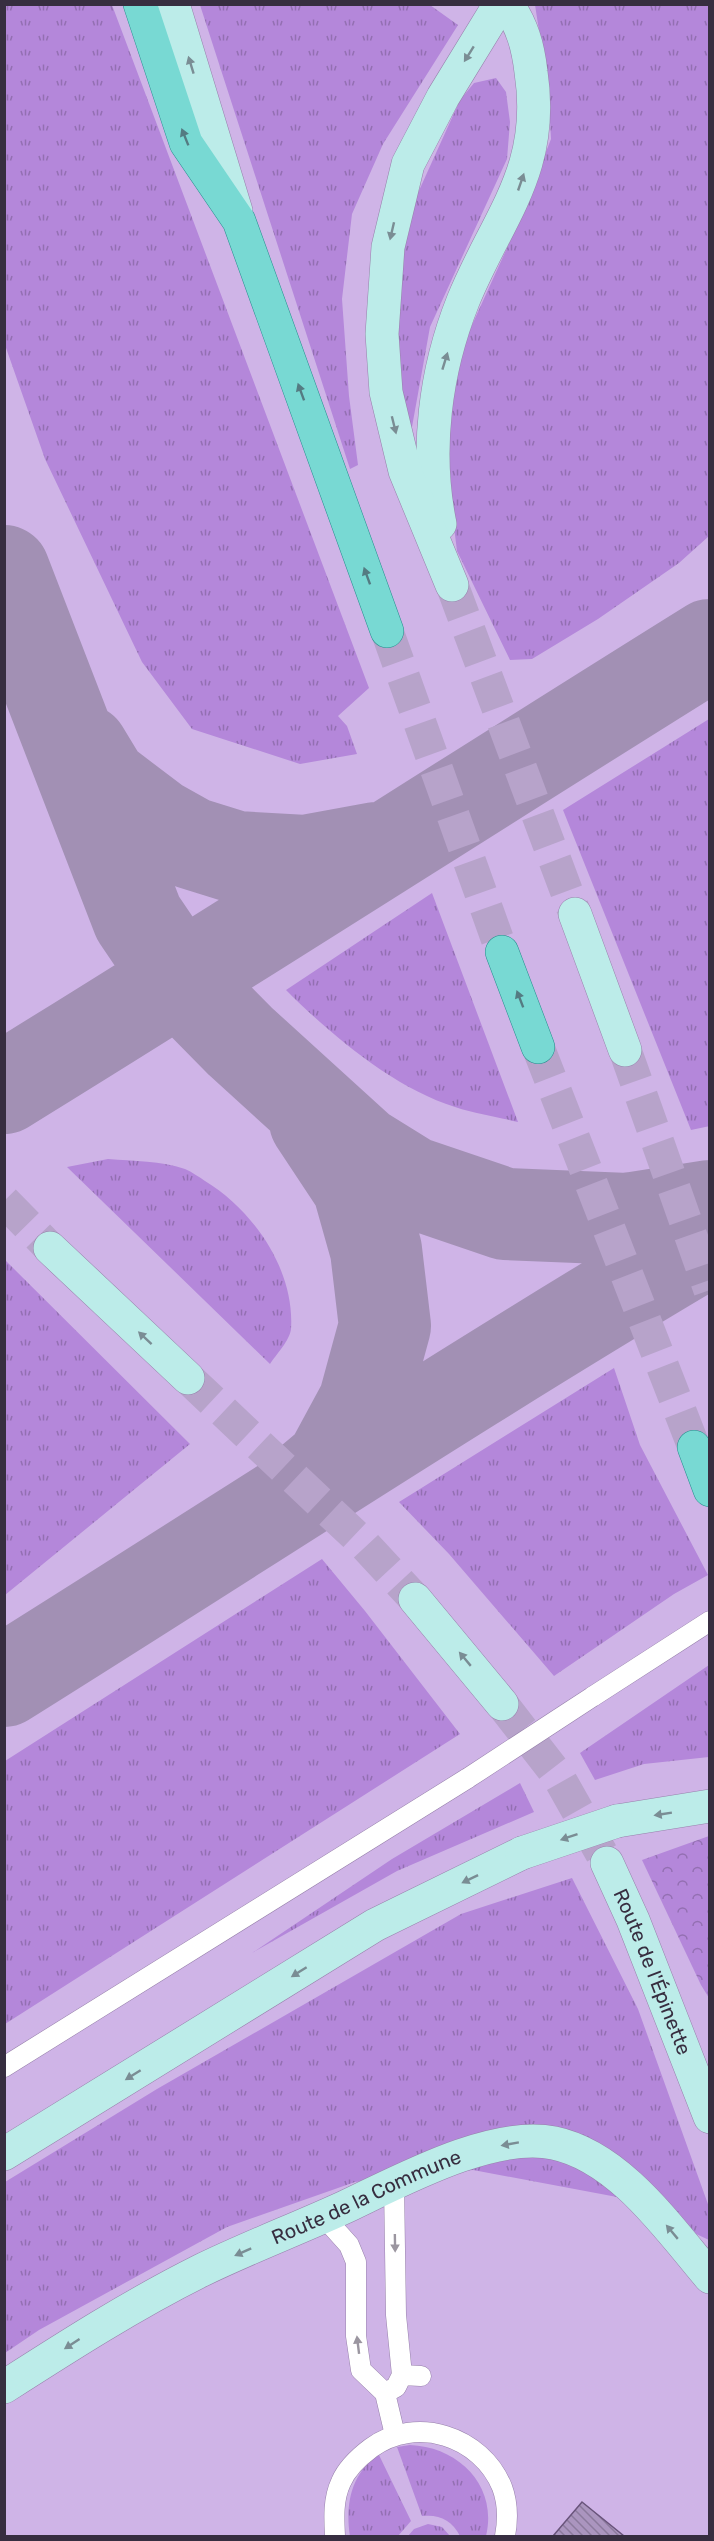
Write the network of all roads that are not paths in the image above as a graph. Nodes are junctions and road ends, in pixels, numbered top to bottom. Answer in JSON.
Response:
{"nodes":[{"id":1,"x":140,"y":4,"type":"edge"},
{"id":2,"x":173,"y":4,"type":"edge"},
{"id":3,"x":500,"y":4,"type":"edge"},
{"id":4,"x":507,"y":4,"type":"edge"},
{"id":5,"x":239,"y":221,"type":"junction"},
{"id":6,"x":387,"y":631,"type":"tunnel mouth"},
{"id":7,"x":575,"y":914,"type":"tunnel mouth"},
{"id":8,"x":502,"y":952,"type":"tunnel mouth"},
{"id":9,"x":538,"y":1047,"type":"tunnel mouth"},
{"id":10,"x":625,"y":1050,"type":"tunnel mouth"},
{"id":11,"x":50,"y":1248,"type":"tunnel mouth"},
{"id":12,"x":188,"y":1378,"type":"tunnel mouth"},
{"id":13,"x":694,"y":1447,"type":"tunnel mouth"},
{"id":14,"x":710,"y":1490,"type":"edge"},
{"id":15,"x":415,"y":1599,"type":"tunnel mouth"},
{"id":16,"x":710,"y":1621,"type":"edge"},
{"id":17,"x":502,"y":1704,"type":"tunnel mouth"},
{"id":18,"x":710,"y":1806,"type":"edge"},
{"id":19,"x":607,"y":1863,"type":"tunnel mouth"},
{"id":20,"x":4,"y":2067,"type":"edge"},
{"id":21,"x":710,"y":2117,"type":"edge"},
{"id":22,"x":4,"y":2154,"type":"edge"},
{"id":23,"x":394,"y":2184,"type":"junction"},
{"id":24,"x":323,"y":2216,"type":"junction"},
{"id":25,"x":710,"y":2277,"type":"edge"},
{"id":26,"x":4,"y":2387,"type":"edge"},
{"id":27,"x":385,"y":2393,"type":"junction"},
{"id":28,"x":395,"y":2435,"type":"junction"},
{"id":29,"x":335,"y":2536,"type":"edge"},
{"id":30,"x":506,"y":2536,"type":"edge"}],
"edges":[{"from":5,"to":1,"type":"main road","one_way":true},
{"from":5,"to":2,"type":"main road","one_way":true},
{"from":3,"to":4,"type":"main road","one_way":true},
{"from":6,"to":5,"type":"main road","one_way":true},
{"from":7,"to":10,"type":"main road"},
{"from":9,"to":8,"type":"main road","one_way":true},
{"from":12,"to":11,"type":"main road","one_way":true},
{"from":13,"to":14,"type":"main road"},
{"from":17,"to":15,"type":"main road","one_way":true},
{"from":16,"to":20,"type":"lane","bridge":true},
{"from":18,"to":22,"type":"main road","one_way":true,"bridge":true},
{"from":19,"to":21,"type":"main road","name":"Route de l'Épinette"},
{"from":23,"to":24,"type":"main road","name":"Route de la Commune"},
{"from":25,"to":23,"type":"main road","name":"Route de la Commune","one_way":true},
{"from":23,"to":27,"type":"lane","one_way":true},
{"from":24,"to":26,"type":"main road","name":"Route de la Commune","one_way":true},
{"from":27,"to":24,"type":"lane","one_way":true},
{"from":27,"to":28,"type":"lane"},
{"from":28,"to":29,"type":"lane"},
{"from":28,"to":30,"type":"lane"}]}
